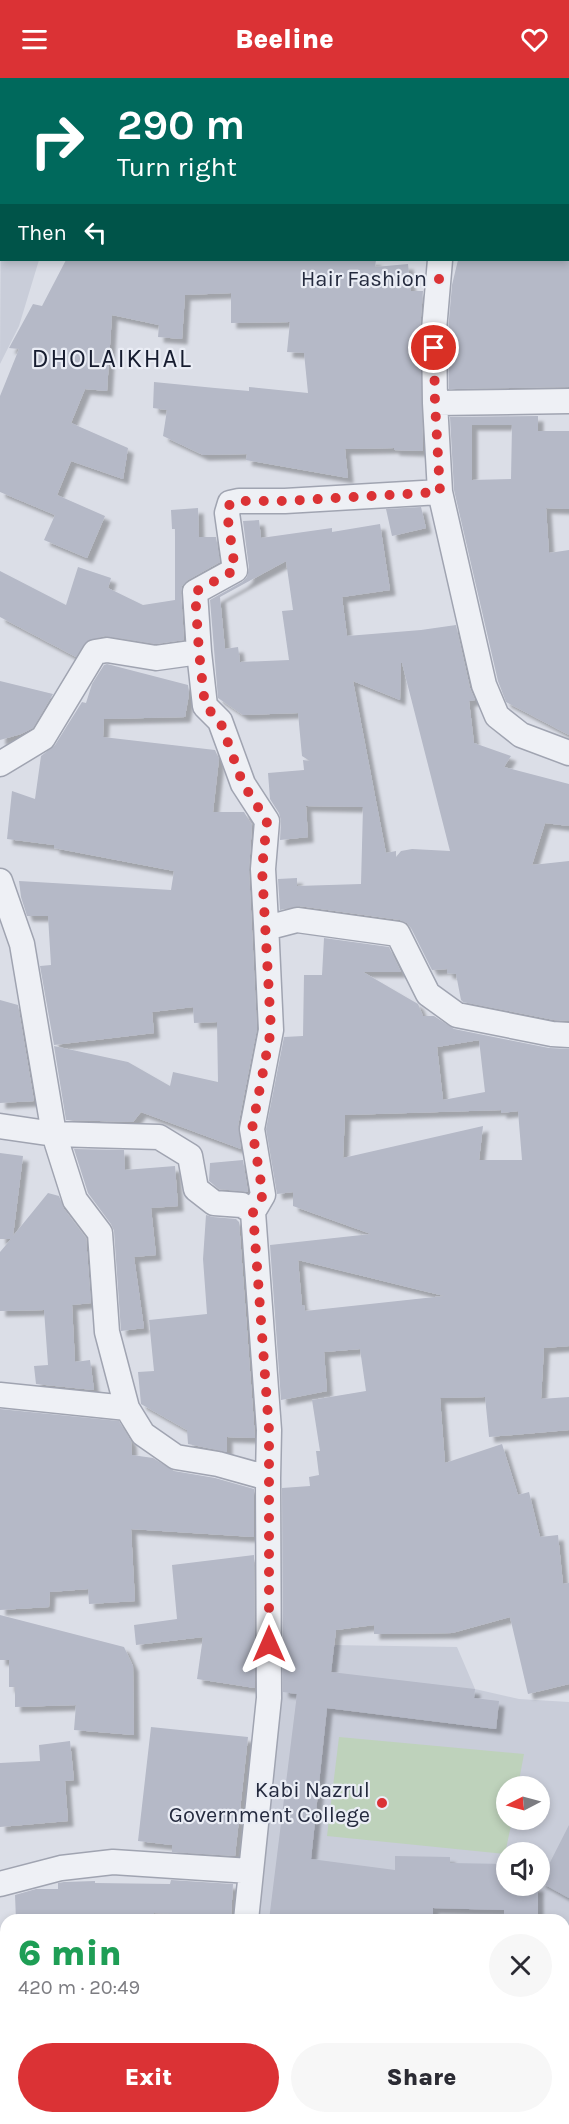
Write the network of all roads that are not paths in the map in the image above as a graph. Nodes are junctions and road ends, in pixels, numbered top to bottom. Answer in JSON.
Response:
{"nodes":[{"id":1,"x":440,"y":261,"type":"edge"},
{"id":2,"x":569,"y":401,"type":"edge"},
{"id":3,"x":435,"y":403,"type":"junction"},
{"id":4,"x":440,"y":492,"type":"junction"},
{"id":5,"x":199,"y":652,"type":"junction"},
{"id":6,"x":569,"y":753,"type":"edge"},
{"id":7,"x":0,"y":764,"type":"edge"},
{"id":8,"x":0,"y":881,"type":"edge"},
{"id":9,"x":266,"y":923,"type":"junction"},
{"id":10,"x":569,"y":1035,"type":"edge"},
{"id":11,"x":0,"y":1126,"type":"edge"},
{"id":12,"x":54,"y":1134,"type":"junction"},
{"id":13,"x":253,"y":1212,"type":"junction"},
{"id":14,"x":0,"y":1395,"type":"edge"},
{"id":15,"x":128,"y":1408,"type":"junction"},
{"id":16,"x":268,"y":1478,"type":"junction"},
{"id":17,"x":250,"y":1871,"type":"junction"},
{"id":18,"x":0,"y":1884,"type":"edge"},
{"id":19,"x":246,"y":1914,"type":"edge"}],
"edges":[{"from":1,"to":3,"type":"street"},
{"from":2,"to":3,"type":"street"},
{"from":3,"to":4,"type":"street"},
{"from":4,"to":5,"type":"street"},
{"from":4,"to":6,"type":"street"},
{"from":5,"to":7,"type":"street"},
{"from":5,"to":9,"type":"street"},
{"from":8,"to":12,"type":"street"},
{"from":9,"to":10,"type":"street"},
{"from":9,"to":13,"type":"street"},
{"from":11,"to":12,"type":"street"},
{"from":12,"to":13,"type":"street"},
{"from":12,"to":15,"type":"street"},
{"from":13,"to":16,"type":"street"},
{"from":14,"to":15,"type":"street"},
{"from":15,"to":16,"type":"street"},
{"from":16,"to":17,"type":"street"},
{"from":17,"to":18,"type":"street"},
{"from":17,"to":19,"type":"street"}]}
